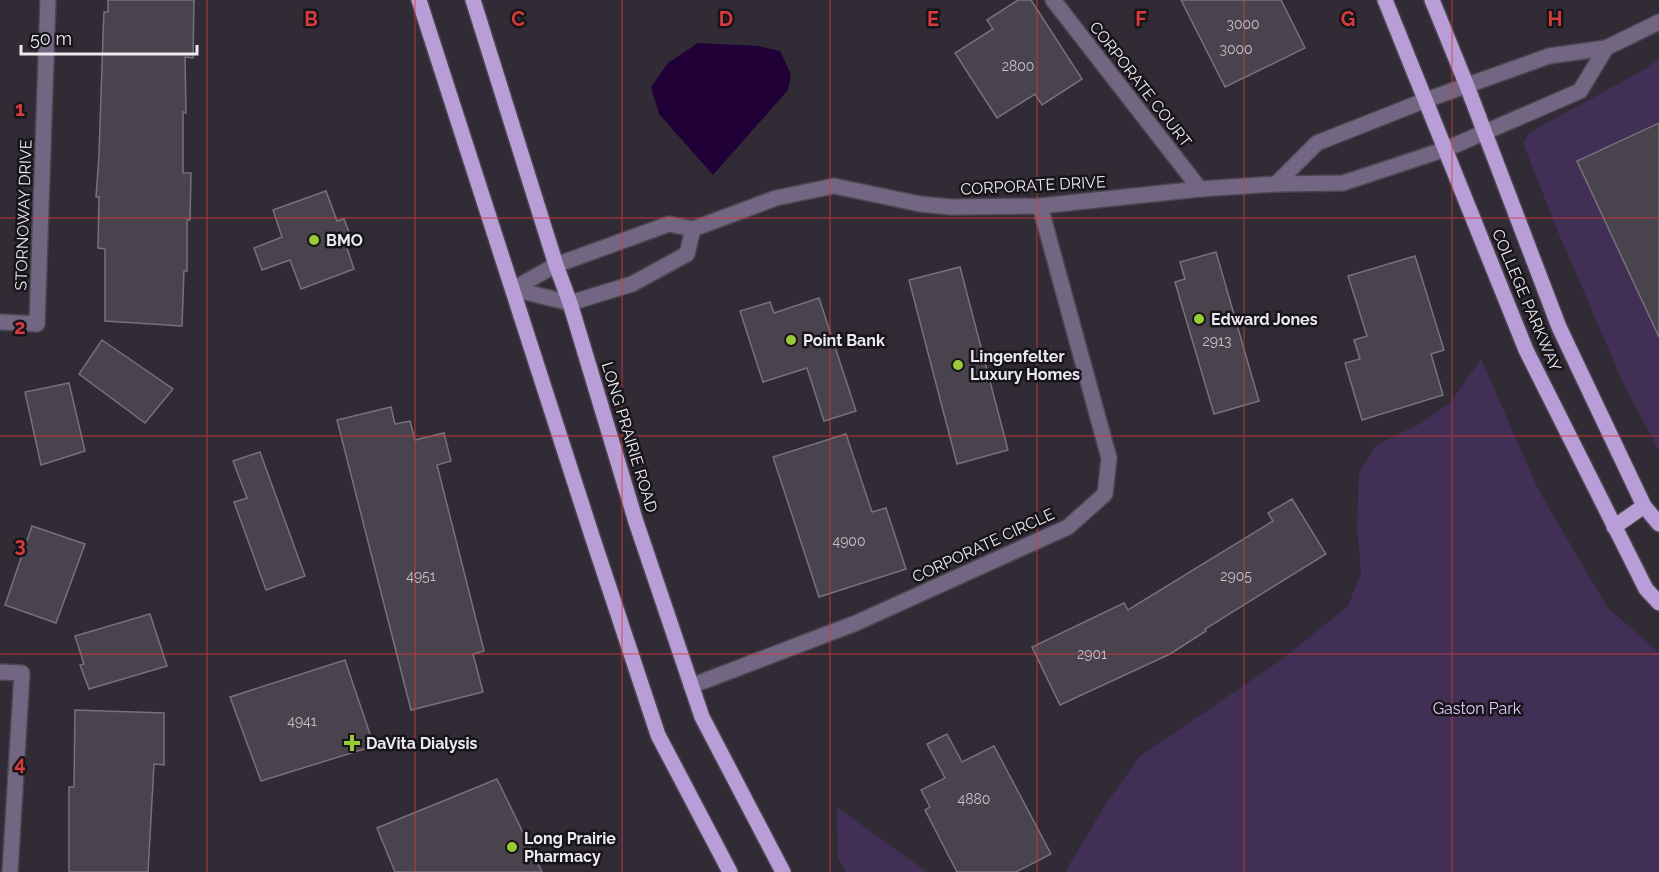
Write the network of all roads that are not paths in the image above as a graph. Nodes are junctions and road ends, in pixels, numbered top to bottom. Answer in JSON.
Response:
{"nodes":[{"id":1,"x":48,"y":0,"type":"edge"},
{"id":2,"x":419,"y":0,"type":"edge"},
{"id":3,"x":473,"y":0,"type":"edge"},
{"id":4,"x":1053,"y":0,"type":"edge"},
{"id":5,"x":1385,"y":0,"type":"edge"},
{"id":6,"x":1432,"y":0,"type":"edge"},
{"id":7,"x":1659,"y":22,"type":"edge"},
{"id":8,"x":1606,"y":48,"type":"junction"},
{"id":9,"x":1467,"y":86,"type":"junction"},
{"id":10,"x":1426,"y":100,"type":"junction"},
{"id":11,"x":1485,"y":131,"type":"junction"},
{"id":12,"x":1446,"y":149,"type":"junction"},
{"id":13,"x":1276,"y":184,"type":"junction"},
{"id":14,"x":1200,"y":189,"type":"junction"},
{"id":15,"x":1040,"y":206,"type":"junction"},
{"id":16,"x":693,"y":229,"type":"junction"},
{"id":17,"x":556,"y":265,"type":"junction"},
{"id":18,"x":513,"y":289,"type":"junction"},
{"id":19,"x":570,"y":303,"type":"junction"},
{"id":20,"x":0,"y":322,"type":"edge"},
{"id":21,"x":1644,"y":506,"type":"junction"},
{"id":22,"x":1659,"y":524,"type":"edge"},
{"id":23,"x":1614,"y":527,"type":"junction"},
{"id":24,"x":1659,"y":603,"type":"edge"},
{"id":25,"x":0,"y":672,"type":"edge"},
{"id":26,"x":692,"y":686,"type":"junction"},
{"id":27,"x":10,"y":872,"type":"edge"},
{"id":28,"x":730,"y":872,"type":"edge"},
{"id":29,"x":783,"y":872,"type":"edge"}],
"edges":[{"from":1,"to":20,"type":"street","name":"STORNOWAY DRIVE"},
{"from":2,"to":18,"type":"main road"},
{"from":3,"to":17,"type":"main road","name":"LONG PRAIRIE ROAD"},
{"from":4,"to":14,"type":"street","name":"CORPORATE COURT"},
{"from":5,"to":10,"type":"main road","name":"COLLEGE PARKWAY"},
{"from":6,"to":9,"type":"main road","name":"COLLEGE PARKWAY"},
{"from":7,"to":8,"type":"street"},
{"from":8,"to":9,"type":"street"},
{"from":8,"to":11,"type":"street","name":"CORPORATE DRIVE"},
{"from":9,"to":10,"type":"street"},
{"from":9,"to":11,"type":"main road","name":"COLLEGE PARKWAY"},
{"from":10,"to":12,"type":"main road","name":"COLLEGE PARKWAY"},
{"from":10,"to":13,"type":"street"},
{"from":11,"to":12,"type":"street","name":"CORPORATE DRIVE"},
{"from":11,"to":21,"type":"main road","name":"COLLEGE PARKWAY"},
{"from":12,"to":13,"type":"street","name":"CORPORATE DRIVE"},
{"from":12,"to":23,"type":"main road","name":"COLLEGE PARKWAY"},
{"from":13,"to":14,"type":"street","name":"CORPORATE DRIVE"},
{"from":14,"to":15,"type":"street","name":"CORPORATE DRIVE"},
{"from":15,"to":16,"type":"street","name":"CORPORATE DRIVE"},
{"from":15,"to":26,"type":"street","name":"CORPORATE CIRCLE"},
{"from":16,"to":17,"type":"street","name":"CORPORATE DRIVE"},
{"from":16,"to":19,"type":"street"},
{"from":17,"to":18,"type":"street","name":"CORPORATE DRIVE"},
{"from":17,"to":19,"type":"main road","name":"LONG PRAIRIE ROAD"},
{"from":18,"to":19,"type":"street"},
{"from":18,"to":28,"type":"main road"},
{"from":19,"to":26,"type":"main road","name":"LONG PRAIRIE ROAD"},
{"from":21,"to":22,"type":"main road","name":"COLLEGE PARKWAY"},
{"from":21,"to":23,"type":"main road"},
{"from":23,"to":24,"type":"main road","name":"COLLEGE PARKWAY"},
{"from":25,"to":27,"type":"street"},
{"from":26,"to":29,"type":"main road","name":"LONG PRAIRIE ROAD"}]}
